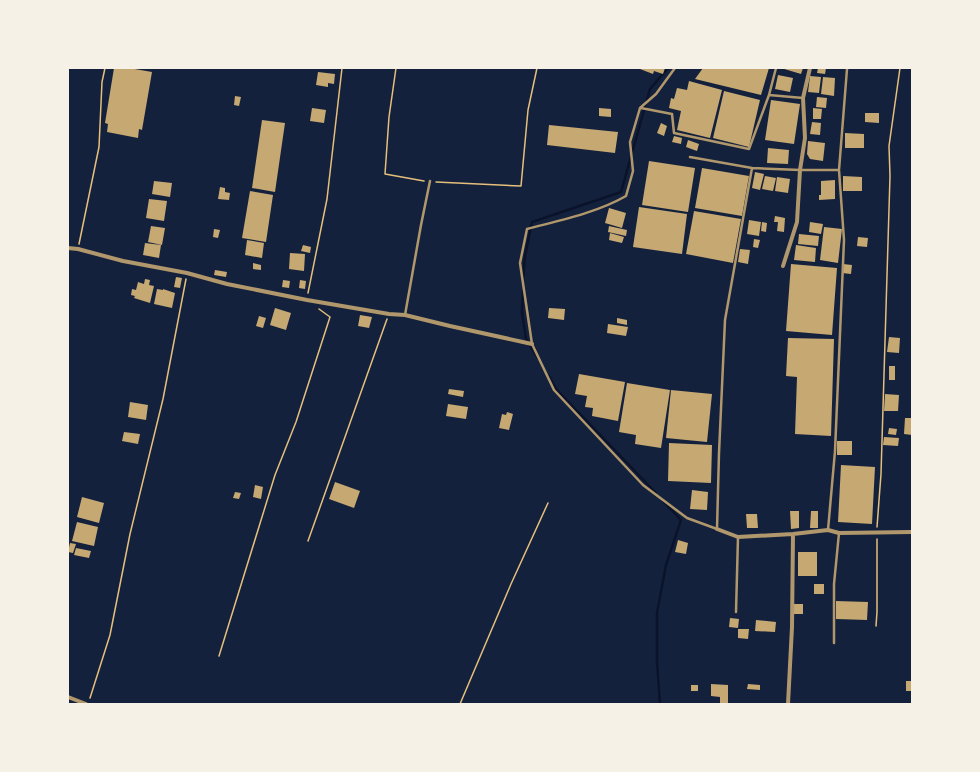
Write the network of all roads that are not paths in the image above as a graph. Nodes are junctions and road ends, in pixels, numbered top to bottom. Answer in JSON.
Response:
{"nodes":[{"id":1,"x":675,"y":68,"type":"edge"},
{"id":2,"x":776,"y":68,"type":"edge"},
{"id":3,"x":810,"y":68,"type":"edge"},
{"id":4,"x":847,"y":69,"type":"dead end"},
{"id":5,"x":769,"y":95,"type":"junction"},
{"id":6,"x":803,"y":98,"type":"junction"},
{"id":7,"x":640,"y":108,"type":"junction"},
{"id":8,"x":690,"y":157,"type":"dead end"},
{"id":9,"x":752,"y":168,"type":"junction"},
{"id":10,"x":800,"y":170,"type":"junction"},
{"id":11,"x":839,"y":170,"type":"junction"},
{"id":12,"x":430,"y":182,"type":"road end"},
{"id":13,"x":68,"y":248,"type":"edge"},
{"id":14,"x":783,"y":266,"type":"dead end"},
{"id":15,"x":405,"y":315,"type":"junction"},
{"id":16,"x":532,"y":344,"type":"junction"},
{"id":17,"x":717,"y":529,"type":"junction"},
{"id":18,"x":828,"y":530,"type":"junction"},
{"id":19,"x":912,"y":532,"type":"edge"},
{"id":20,"x":839,"y":533,"type":"junction"},
{"id":21,"x":793,"y":534,"type":"junction"},
{"id":22,"x":738,"y":537,"type":"junction"},
{"id":23,"x":736,"y":612,"type":"dead end"},
{"id":24,"x":834,"y":643,"type":"dead end"},
{"id":25,"x":68,"y":698,"type":"edge"},
{"id":26,"x":87,"y":704,"type":"edge"},
{"id":27,"x":788,"y":704,"type":"edge"}],
"edges":[{"from":1,"to":7,"type":"lane"},
{"from":2,"to":5,"type":"lane"},
{"from":3,"to":6,"type":"street"},
{"from":4,"to":11,"type":"lane"},
{"from":5,"to":6,"type":"lane"},
{"from":5,"to":7,"type":"lane"},
{"from":6,"to":10,"type":"street"},
{"from":7,"to":16,"type":"lane"},
{"from":8,"to":9,"type":"lane"},
{"from":9,"to":10,"type":"lane"},
{"from":9,"to":17,"type":"lane"},
{"from":10,"to":11,"type":"lane"},
{"from":10,"to":14,"type":"street"},
{"from":11,"to":18,"type":"lane"},
{"from":12,"to":15,"type":"lane"},
{"from":13,"to":15,"type":"street"},
{"from":15,"to":16,"type":"street"},
{"from":16,"to":17,"type":"lane"},
{"from":17,"to":22,"type":"street"},
{"from":18,"to":20,"type":"street"},
{"from":18,"to":21,"type":"street"},
{"from":19,"to":20,"type":"street"},
{"from":20,"to":24,"type":"lane"},
{"from":21,"to":22,"type":"street"},
{"from":21,"to":27,"type":"street"},
{"from":22,"to":23,"type":"lane"},
{"from":25,"to":26,"type":"street"}]}
